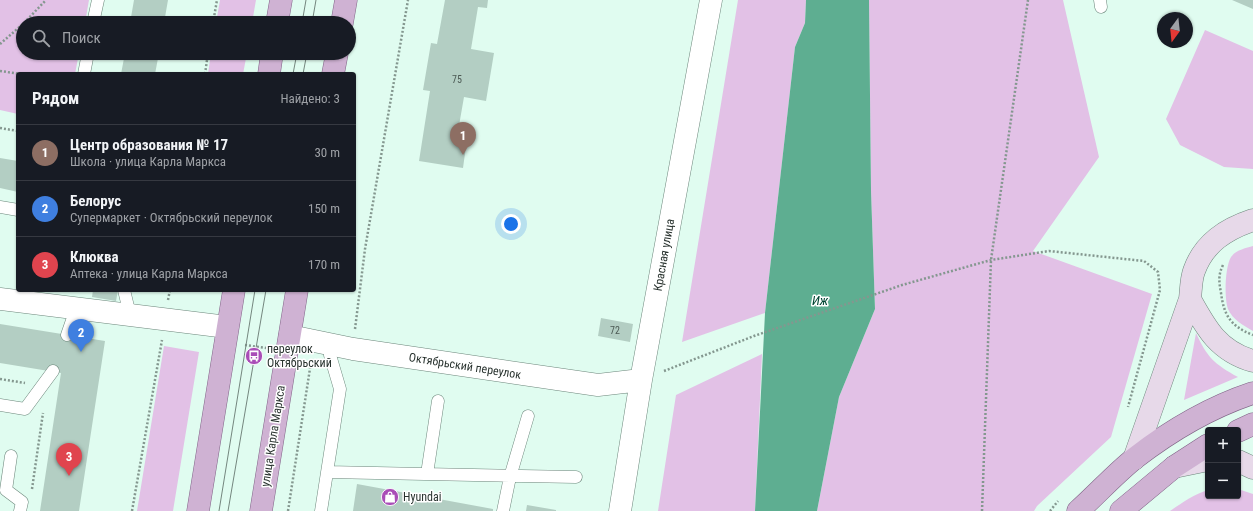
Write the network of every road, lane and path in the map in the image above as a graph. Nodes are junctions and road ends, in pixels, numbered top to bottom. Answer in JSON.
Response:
{"nodes":[{"id":1,"x":46,"y":0,"type":"edge"},
{"id":2,"x":98,"y":0,"type":"edge"},
{"id":3,"x":217,"y":0,"type":"edge"},
{"id":4,"x":280,"y":0,"type":"edge"},
{"id":5,"x":346,"y":0,"type":"edge"},
{"id":6,"x":408,"y":0,"type":"edge"},
{"id":7,"x":711,"y":0,"type":"edge"},
{"id":8,"x":1028,"y":0,"type":"edge"},
{"id":9,"x":31,"y":16,"type":"edge"},
{"id":10,"x":95,"y":16,"type":"edge"},
{"id":11,"x":214,"y":16,"type":"edge"},
{"id":12,"x":278,"y":16,"type":"edge"},
{"id":13,"x":343,"y":16,"type":"edge"},
{"id":14,"x":16,"y":30,"type":"edge"},
{"id":15,"x":0,"y":44,"type":"edge"},
{"id":16,"x":87,"y":60,"type":"edge"},
{"id":17,"x":207,"y":60,"type":"edge"},
{"id":18,"x":271,"y":60,"type":"edge"},
{"id":19,"x":336,"y":60,"type":"edge"},
{"id":20,"x":0,"y":71,"type":"edge"},
{"id":21,"x":84,"y":72,"type":"edge"},
{"id":22,"x":205,"y":72,"type":"edge"},
{"id":23,"x":268,"y":72,"type":"edge"},
{"id":24,"x":333,"y":72,"type":"edge"},
{"id":25,"x":16,"y":73,"type":"edge"},
{"id":26,"x":0,"y":128,"type":"edge"},
{"id":27,"x":16,"y":131,"type":"edge"},
{"id":28,"x":0,"y":207,"type":"edge"},
{"id":29,"x":16,"y":210,"type":"edge"},
{"id":30,"x":1253,"y":220,"type":"edge"},
{"id":31,"x":1226,"y":258,"type":"dead end"},
{"id":32,"x":991,"y":260,"type":"junction"},
{"id":33,"x":124,"y":292,"type":"edge"},
{"id":34,"x":170,"y":292,"type":"edge"},
{"id":35,"x":234,"y":292,"type":"edge"},
{"id":36,"x":297,"y":292,"type":"edge"},
{"id":37,"x":0,"y":299,"type":"edge"},
{"id":38,"x":1190,"y":299,"type":"junction"},
{"id":39,"x":76,"y":309,"type":"junction"},
{"id":40,"x":130,"y":315,"type":"junction"},
{"id":41,"x":165,"y":320,"type":"junction"},
{"id":42,"x":228,"y":327,"type":"junction"},
{"id":43,"x":67,"y":335,"type":"dead end"},
{"id":44,"x":1253,"y":335,"type":"edge"},
{"id":45,"x":290,"y":336,"type":"junction"},
{"id":46,"x":352,"y":349,"type":"junction"},
{"id":47,"x":321,"y":350,"type":"junction"},
{"id":48,"x":1253,"y":361,"type":"edge"},
{"id":49,"x":53,"y":371,"type":"dead end"},
{"id":50,"x":0,"y":379,"type":"edge"},
{"id":51,"x":641,"y":380,"type":"junction"},
{"id":52,"x":44,"y":386,"type":"junction"},
{"id":53,"x":1253,"y":393,"type":"edge"},
{"id":54,"x":438,"y":401,"type":"dead end"},
{"id":55,"x":0,"y":406,"type":"edge"},
{"id":56,"x":1127,"y":410,"type":"dead end"},
{"id":57,"x":528,"y":416,"type":"dead end"},
{"id":58,"x":1253,"y":424,"type":"edge"},
{"id":59,"x":1241,"y":430,"type":"edge"},
{"id":60,"x":1205,"y":447,"type":"edge"},
{"id":61,"x":11,"y":456,"type":"dead end"},
{"id":62,"x":1134,"y":459,"type":"junction"},
{"id":63,"x":1205,"y":461,"type":"edge"},
{"id":64,"x":1240,"y":463,"type":"edge"},
{"id":65,"x":1174,"y":467,"type":"junction"},
{"id":66,"x":1253,"y":468,"type":"edge"},
{"id":67,"x":327,"y":472,"type":"junction"},
{"id":68,"x":427,"y":474,"type":"junction"},
{"id":69,"x":510,"y":477,"type":"junction"},
{"id":70,"x":576,"y":477,"type":"dead end"},
{"id":71,"x":31,"y":496,"type":"dead end"},
{"id":72,"x":1061,"y":497,"type":"dead end"},
{"id":73,"x":20,"y":511,"type":"edge"},
{"id":74,"x":132,"y":511,"type":"edge"},
{"id":75,"x":198,"y":511,"type":"edge"},
{"id":76,"x":260,"y":511,"type":"edge"},
{"id":77,"x":288,"y":511,"type":"edge"},
{"id":78,"x":321,"y":511,"type":"edge"},
{"id":79,"x":504,"y":511,"type":"edge"},
{"id":80,"x":620,"y":511,"type":"edge"},
{"id":81,"x":982,"y":511,"type":"edge"},
{"id":82,"x":1050,"y":511,"type":"edge"},
{"id":83,"x":1078,"y":511,"type":"edge"},
{"id":84,"x":1121,"y":511,"type":"edge"}],
"edges":[{"from":1,"to":9,"type":"path"},
{"from":2,"to":10,"type":"lane"},
{"from":3,"to":11,"type":"path"},
{"from":4,"to":12,"type":"main road"},
{"from":5,"to":13,"type":"main road"},
{"from":6,"to":46,"type":"path"},
{"from":7,"to":51,"type":"street","name":"Красная улица"},
{"from":8,"to":32,"type":"path"},
{"from":14,"to":15,"type":"path"},
{"from":16,"to":21,"type":"lane"},
{"from":17,"to":22,"type":"path"},
{"from":18,"to":23,"type":"main road"},
{"from":19,"to":24,"type":"main road"},
{"from":20,"to":25,"type":"path"},
{"from":26,"to":27,"type":"path"},
{"from":28,"to":29,"type":"lane"},
{"from":30,"to":38,"type":"main road"},
{"from":31,"to":44,"type":"path"},
{"from":32,"to":51,"type":"path"},
{"from":32,"to":56,"type":"path"},
{"from":32,"to":81,"type":"path"},
{"from":33,"to":40,"type":"lane"},
{"from":34,"to":41,"type":"path"},
{"from":35,"to":42,"type":"main road"},
{"from":36,"to":45,"type":"main road","name":"улица Карла Маркса"},
{"from":37,"to":39,"type":"street"},
{"from":38,"to":48,"type":"main road"},
{"from":38,"to":62,"type":"main road"},
{"from":39,"to":40,"type":"street"},
{"from":39,"to":43,"type":"lane"},
{"from":40,"to":41,"type":"street"},
{"from":41,"to":42,"type":"street"},
{"from":41,"to":74,"type":"path"},
{"from":42,"to":75,"type":"main road"},
{"from":45,"to":47,"type":"street","name":"Октябрьский переулок"},
{"from":45,"to":76,"type":"main road","name":"улица Карла Маркса"},
{"from":46,"to":47,"type":"street","name":"Октябрьский переулок"},
{"from":46,"to":51,"type":"street","name":"Октябрьский переулок"},
{"from":47,"to":67,"type":"lane"},
{"from":47,"to":77,"type":"path"},
{"from":49,"to":52,"type":"lane"},
{"from":50,"to":52,"type":"path"},
{"from":51,"to":80,"type":"street","name":"Красная улица"},
{"from":52,"to":55,"type":"lane"},
{"from":52,"to":71,"type":"path"},
{"from":53,"to":62,"type":"main road"},
{"from":54,"to":68,"type":"lane"},
{"from":57,"to":69,"type":"lane"},
{"from":58,"to":59,"type":"main road"},
{"from":60,"to":65,"type":"main road"},
{"from":61,"to":73,"type":"lane"},
{"from":62,"to":83,"type":"main road"},
{"from":63,"to":65,"type":"main road"},
{"from":64,"to":66,"type":"main road"},
{"from":65,"to":84,"type":"main road"},
{"from":67,"to":68,"type":"lane"},
{"from":67,"to":78,"type":"lane"},
{"from":68,"to":69,"type":"lane"},
{"from":69,"to":70,"type":"lane"},
{"from":69,"to":79,"type":"lane"},
{"from":72,"to":82,"type":"path"}]}
